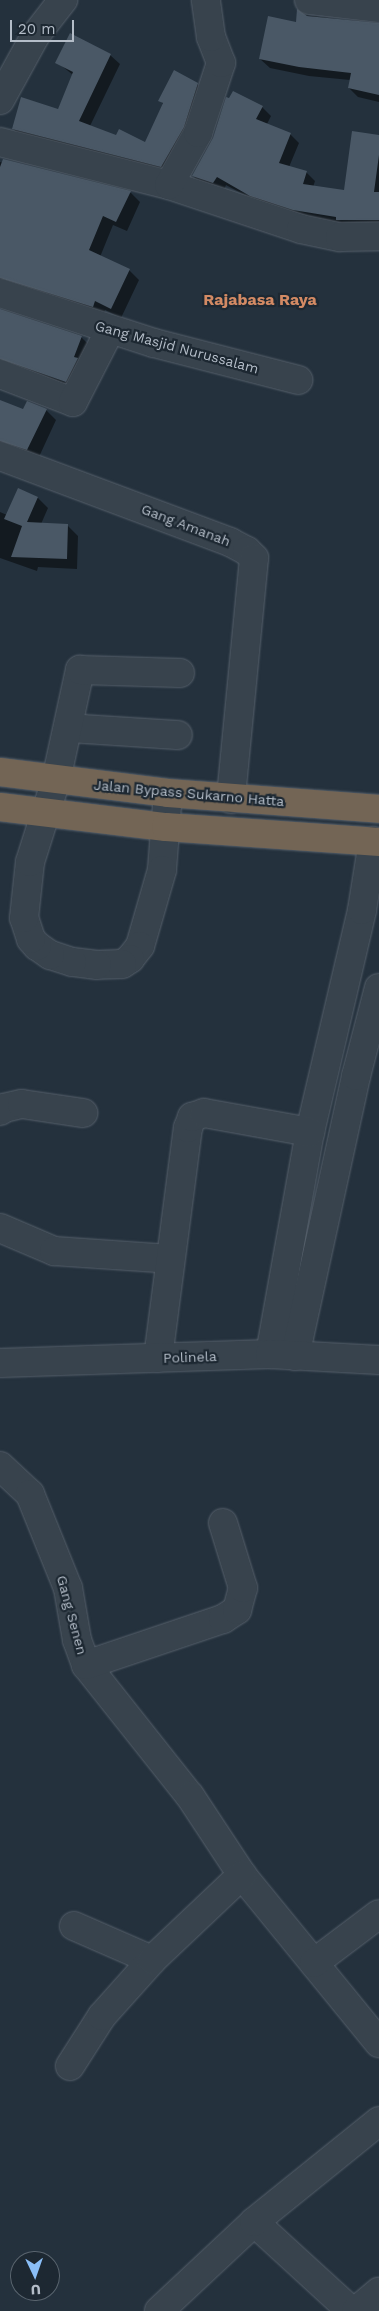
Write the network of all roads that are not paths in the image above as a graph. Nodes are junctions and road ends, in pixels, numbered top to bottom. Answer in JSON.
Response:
{"nodes":[{"id":1,"x":63,"y":0,"type":"edge"},
{"id":2,"x":206,"y":0,"type":"edge"},
{"id":3,"x":309,"y":0,"type":"edge"},
{"id":4,"x":379,"y":8,"type":"edge"},
{"id":5,"x":0,"y":100,"type":"edge"},
{"id":6,"x":0,"y":142,"type":"edge"},
{"id":7,"x":169,"y":185,"type":"junction"},
{"id":8,"x":379,"y":236,"type":"edge"},
{"id":9,"x":0,"y":293,"type":"edge"},
{"id":10,"x":110,"y":330,"type":"junction"},
{"id":11,"x":0,"y":374,"type":"edge"},
{"id":12,"x":298,"y":380,"type":"dead end"},
{"id":13,"x":0,"y":456,"type":"edge"},
{"id":14,"x":180,"y":673,"type":"dead end"},
{"id":15,"x":69,"y":728,"type":"junction"},
{"id":16,"x":178,"y":735,"type":"dead end"},
{"id":17,"x":0,"y":772,"type":"edge"},
{"id":18,"x":56,"y":780,"type":"junction"},
{"id":19,"x":168,"y":793,"type":"junction"},
{"id":20,"x":231,"y":799,"type":"junction"},
{"id":21,"x":0,"y":807,"type":"edge"},
{"id":22,"x":379,"y":809,"type":"edge"},
{"id":23,"x":45,"y":814,"type":"junction"},
{"id":24,"x":166,"y":827,"type":"junction"},
{"id":25,"x":376,"y":842,"type":"edge"},
{"id":26,"x":371,"y":913,"type":"edge"},
{"id":27,"x":379,"y":988,"type":"edge"},
{"id":28,"x":324,"y":1068,"type":"junction"},
{"id":29,"x":356,"y":1076,"type":"junction"},
{"id":30,"x":0,"y":1111,"type":"edge"},
{"id":31,"x":83,"y":1113,"type":"dead end"},
{"id":32,"x":310,"y":1132,"type":"junction"},
{"id":33,"x":0,"y":1228,"type":"edge"},
{"id":34,"x":170,"y":1259,"type":"junction"},
{"id":35,"x":282,"y":1355,"type":"junction"},
{"id":36,"x":158,"y":1358,"type":"junction"},
{"id":37,"x":379,"y":1360,"type":"edge"},
{"id":38,"x":0,"y":1363,"type":"edge"},
{"id":39,"x":0,"y":1466,"type":"edge"},
{"id":40,"x":223,"y":1523,"type":"dead end"},
{"id":41,"x":86,"y":1664,"type":"junction"},
{"id":42,"x":242,"y":1875,"type":"junction"},
{"id":43,"x":379,"y":1915,"type":"edge"},
{"id":44,"x":74,"y":1926,"type":"dead end"},
{"id":45,"x":152,"y":1960,"type":"junction"},
{"id":46,"x":314,"y":1963,"type":"junction"},
{"id":47,"x":379,"y":2043,"type":"edge"},
{"id":48,"x":70,"y":2066,"type":"dead end"},
{"id":49,"x":379,"y":2121,"type":"edge"},
{"id":50,"x":254,"y":2222,"type":"junction"},
{"id":51,"x":379,"y":2292,"type":"edge"},
{"id":52,"x":159,"y":2311,"type":"edge"},
{"id":53,"x":351,"y":2311,"type":"edge"},
{"id":54,"x":356,"y":2311,"type":"edge"}],
"edges":[{"from":1,"to":5,"type":"street"},
{"from":2,"to":7,"type":"street"},
{"from":3,"to":4,"type":"street"},
{"from":6,"to":7,"type":"street"},
{"from":7,"to":8,"type":"street"},
{"from":9,"to":10,"type":"street","name":"Gang Masjid Nurussalam"},
{"from":10,"to":11,"type":"street"},
{"from":10,"to":12,"type":"street","name":"Gang Masjid Nurussalam"},
{"from":13,"to":20,"type":"street","name":"Gang Amanah"},
{"from":14,"to":15,"type":"street"},
{"from":15,"to":16,"type":"street"},
{"from":15,"to":18,"type":"street"},
{"from":17,"to":18,"type":"highway","name":"Jalan Bypass Sukarno Hatta"},
{"from":18,"to":19,"type":"highway","name":"Jalan Bypass Sukarno Hatta"},
{"from":18,"to":23,"type":"street"},
{"from":19,"to":20,"type":"highway","name":"Jalan Bypass Sukarno Hatta"},
{"from":19,"to":24,"type":"street"},
{"from":20,"to":22,"type":"highway","name":"Jalan Bypass Sukarno Hatta"},
{"from":21,"to":23,"type":"highway"},
{"from":23,"to":24,"type":"highway"},
{"from":23,"to":24,"type":"street"},
{"from":24,"to":25,"type":"highway"},
{"from":25,"to":26,"type":"street"},
{"from":26,"to":28,"type":"street"},
{"from":27,"to":29,"type":"street"},
{"from":28,"to":29,"type":"street"},
{"from":28,"to":32,"type":"street"},
{"from":29,"to":35,"type":"street"},
{"from":30,"to":31,"type":"street"},
{"from":32,"to":34,"type":"street"},
{"from":32,"to":35,"type":"street"},
{"from":33,"to":34,"type":"street"},
{"from":34,"to":36,"type":"street"},
{"from":35,"to":36,"type":"street","name":"Polinela"},
{"from":35,"to":37,"type":"street","name":"Polinela"},
{"from":36,"to":38,"type":"street","name":"Polinela"},
{"from":39,"to":41,"type":"street","name":"Gang Senen"},
{"from":40,"to":41,"type":"street"},
{"from":41,"to":42,"type":"street","name":"Gang Senen"},
{"from":42,"to":45,"type":"street"},
{"from":42,"to":46,"type":"street","name":"Gang Senen"},
{"from":43,"to":46,"type":"street"},
{"from":44,"to":45,"type":"street"},
{"from":45,"to":48,"type":"street"},
{"from":46,"to":47,"type":"street","name":"Gang Senen"},
{"from":49,"to":50,"type":"street"},
{"from":50,"to":52,"type":"street"},
{"from":50,"to":53,"type":"street"},
{"from":51,"to":54,"type":"street"}]}
